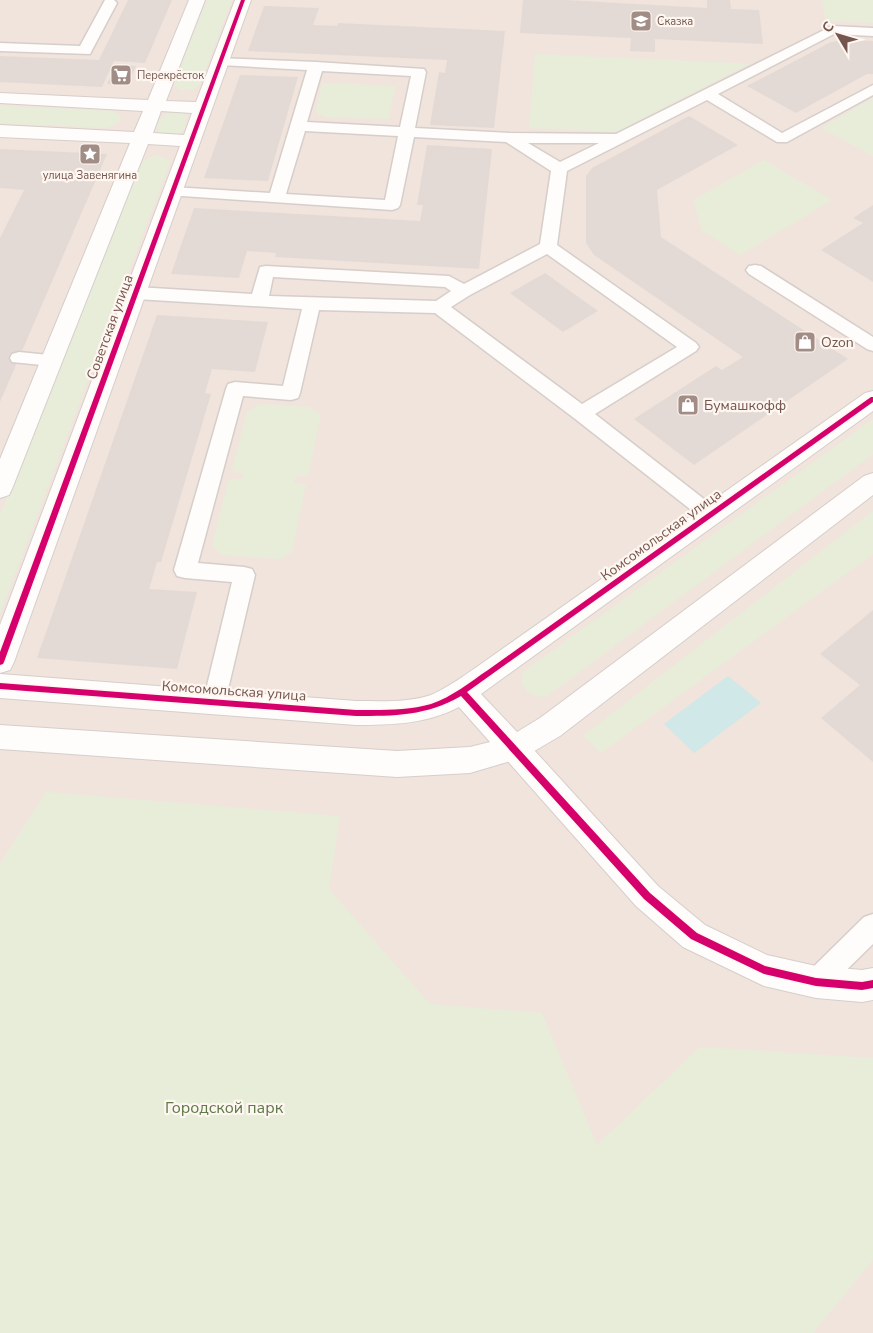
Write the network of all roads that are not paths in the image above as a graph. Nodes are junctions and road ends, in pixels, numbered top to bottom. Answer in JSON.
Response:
{"nodes":[{"id":1,"x":197,"y":0,"type":"edge"},
{"id":2,"x":243,"y":0,"type":"edge"},
{"id":3,"x":110,"y":3,"type":"dead end"},
{"id":4,"x":873,"y":32,"type":"edge"},
{"id":5,"x":0,"y":47,"type":"edge"},
{"id":6,"x":221,"y":61,"type":"junction"},
{"id":7,"x":316,"y":66,"type":"junction"},
{"id":8,"x":873,"y":89,"type":"edge"},
{"id":9,"x":708,"y":94,"type":"junction"},
{"id":10,"x":0,"y":98,"type":"edge"},
{"id":11,"x":155,"y":106,"type":"junction"},
{"id":12,"x":204,"y":108,"type":"junction"},
{"id":13,"x":298,"y":126,"type":"junction"},
{"id":14,"x":0,"y":131,"type":"edge"},
{"id":15,"x":406,"y":132,"type":"junction"},
{"id":16,"x":142,"y":138,"type":"junction"},
{"id":17,"x":510,"y":138,"type":"junction"},
{"id":18,"x":617,"y":138,"type":"junction"},
{"id":19,"x":191,"y":141,"type":"junction"},
{"id":20,"x":559,"y":169,"type":"junction"},
{"id":21,"x":173,"y":192,"type":"junction"},
{"id":22,"x":277,"y":198,"type":"junction"},
{"id":23,"x":548,"y":247,"type":"junction"},
{"id":24,"x":755,"y":270,"type":"dead end"},
{"id":25,"x":464,"y":291,"type":"junction"},
{"id":26,"x":136,"y":293,"type":"junction"},
{"id":27,"x":259,"y":300,"type":"junction"},
{"id":28,"x":312,"y":304,"type":"junction"},
{"id":29,"x":439,"y":307,"type":"junction"},
{"id":30,"x":873,"y":345,"type":"edge"},
{"id":31,"x":19,"y":358,"type":"dead end"},
{"id":32,"x":52,"y":360,"type":"junction"},
{"id":33,"x":873,"y":399,"type":"edge"},
{"id":34,"x":581,"y":413,"type":"junction"},
{"id":35,"x":873,"y":482,"type":"edge"},
{"id":36,"x":0,"y":489,"type":"edge"},
{"id":37,"x":711,"y":515,"type":"junction"},
{"id":38,"x":0,"y":662,"type":"edge"},
{"id":39,"x":0,"y":686,"type":"edge"},
{"id":40,"x":462,"y":692,"type":"junction"},
{"id":41,"x":214,"y":702,"type":"junction"},
{"id":42,"x":0,"y":737,"type":"edge"},
{"id":43,"x":514,"y":748,"type":"junction"},
{"id":44,"x":873,"y":926,"type":"edge"},
{"id":45,"x":816,"y":982,"type":"junction"},
{"id":46,"x":873,"y":984,"type":"edge"}],
"edges":[{"from":1,"to":11,"type":"street"},
{"from":2,"to":6,"type":"street","name":"Советская улица"},
{"from":3,"to":5,"type":"lane"},
{"from":4,"to":9,"type":"lane"},
{"from":6,"to":7,"type":"lane"},
{"from":6,"to":12,"type":"street","name":"Советская улица"},
{"from":7,"to":13,"type":"lane"},
{"from":7,"to":15,"type":"lane"},
{"from":8,"to":9,"type":"lane"},
{"from":9,"to":18,"type":"lane"},
{"from":10,"to":11,"type":"street"},
{"from":11,"to":12,"type":"street"},
{"from":11,"to":16,"type":"street"},
{"from":12,"to":19,"type":"street","name":"Советская улица"},
{"from":13,"to":15,"type":"lane"},
{"from":13,"to":22,"type":"lane"},
{"from":14,"to":16,"type":"street"},
{"from":15,"to":17,"type":"lane"},
{"from":15,"to":22,"type":"lane"},
{"from":16,"to":19,"type":"street"},
{"from":16,"to":32,"type":"street"},
{"from":17,"to":18,"type":"lane"},
{"from":17,"to":20,"type":"lane"},
{"from":18,"to":20,"type":"lane"},
{"from":19,"to":21,"type":"street","name":"Советская улица"},
{"from":20,"to":23,"type":"lane"},
{"from":21,"to":22,"type":"lane"},
{"from":21,"to":26,"type":"street","name":"Советская улица"},
{"from":23,"to":25,"type":"lane"},
{"from":23,"to":34,"type":"lane"},
{"from":24,"to":30,"type":"lane"},
{"from":25,"to":27,"type":"lane"},
{"from":25,"to":29,"type":"lane"},
{"from":26,"to":27,"type":"lane"},
{"from":26,"to":38,"type":"street","name":"Советская улица"},
{"from":27,"to":28,"type":"lane"},
{"from":28,"to":29,"type":"lane"},
{"from":28,"to":41,"type":"lane"},
{"from":29,"to":34,"type":"lane"},
{"from":31,"to":32,"type":"lane"},
{"from":32,"to":36,"type":"street"},
{"from":33,"to":37,"type":"street","name":"Комсомольская улица"},
{"from":34,"to":37,"type":"lane"},
{"from":35,"to":43,"type":"street"},
{"from":37,"to":40,"type":"street","name":"Комсомольская улица"},
{"from":39,"to":41,"type":"street","name":"Комсомольская улица"},
{"from":40,"to":41,"type":"street","name":"Комсомольская улица"},
{"from":40,"to":43,"type":"street"},
{"from":42,"to":43,"type":"street"},
{"from":43,"to":45,"type":"street"},
{"from":44,"to":45,"type":"lane"},
{"from":45,"to":46,"type":"street"}]}
